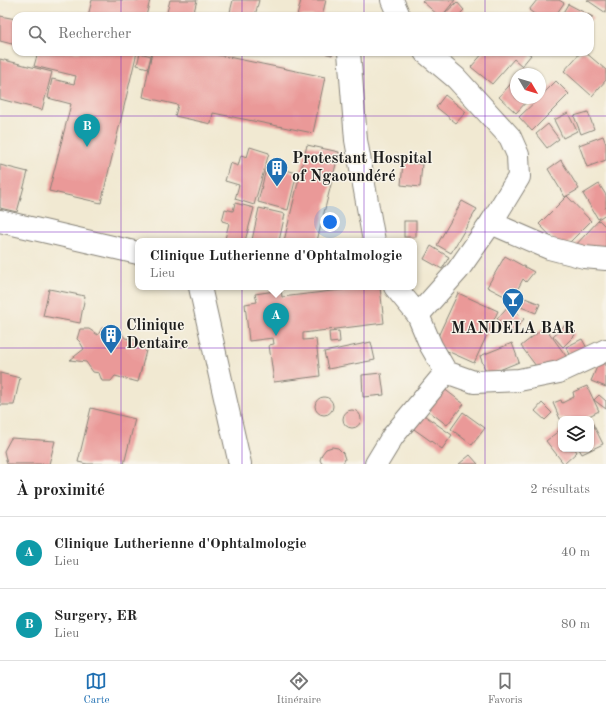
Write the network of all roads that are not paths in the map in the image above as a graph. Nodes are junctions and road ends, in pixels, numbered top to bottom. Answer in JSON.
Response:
{"nodes":[{"id":1,"x":392,"y":0,"type":"edge"},
{"id":2,"x":397,"y":12,"type":"edge"},
{"id":3,"x":349,"y":56,"type":"edge"},
{"id":4,"x":430,"y":56,"type":"edge"},
{"id":5,"x":0,"y":221,"type":"edge"},
{"id":6,"x":491,"y":223,"type":"junction"},
{"id":7,"x":373,"y":238,"type":"edge"},
{"id":8,"x":135,"y":251,"type":"edge"},
{"id":9,"x":606,"y":259,"type":"edge"},
{"id":10,"x":201,"y":290,"type":"edge"},
{"id":11,"x":397,"y":290,"type":"edge"},
{"id":12,"x":418,"y":315,"type":"junction"},
{"id":13,"x":606,"y":350,"type":"edge"},
{"id":14,"x":446,"y":372,"type":"junction"},
{"id":15,"x":240,"y":464,"type":"edge"},
{"id":16,"x":376,"y":464,"type":"edge"}],
"edges":[{"from":1,"to":2,"type":"street"},
{"from":3,"to":7,"type":"street"},
{"from":4,"to":6,"type":"street"},
{"from":5,"to":8,"type":"street"},
{"from":6,"to":9,"type":"street"},
{"from":6,"to":12,"type":"street"},
{"from":10,"to":15,"type":"street"},
{"from":11,"to":12,"type":"street"},
{"from":12,"to":14,"type":"street"},
{"from":13,"to":14,"type":"street"},
{"from":14,"to":16,"type":"street"}]}
